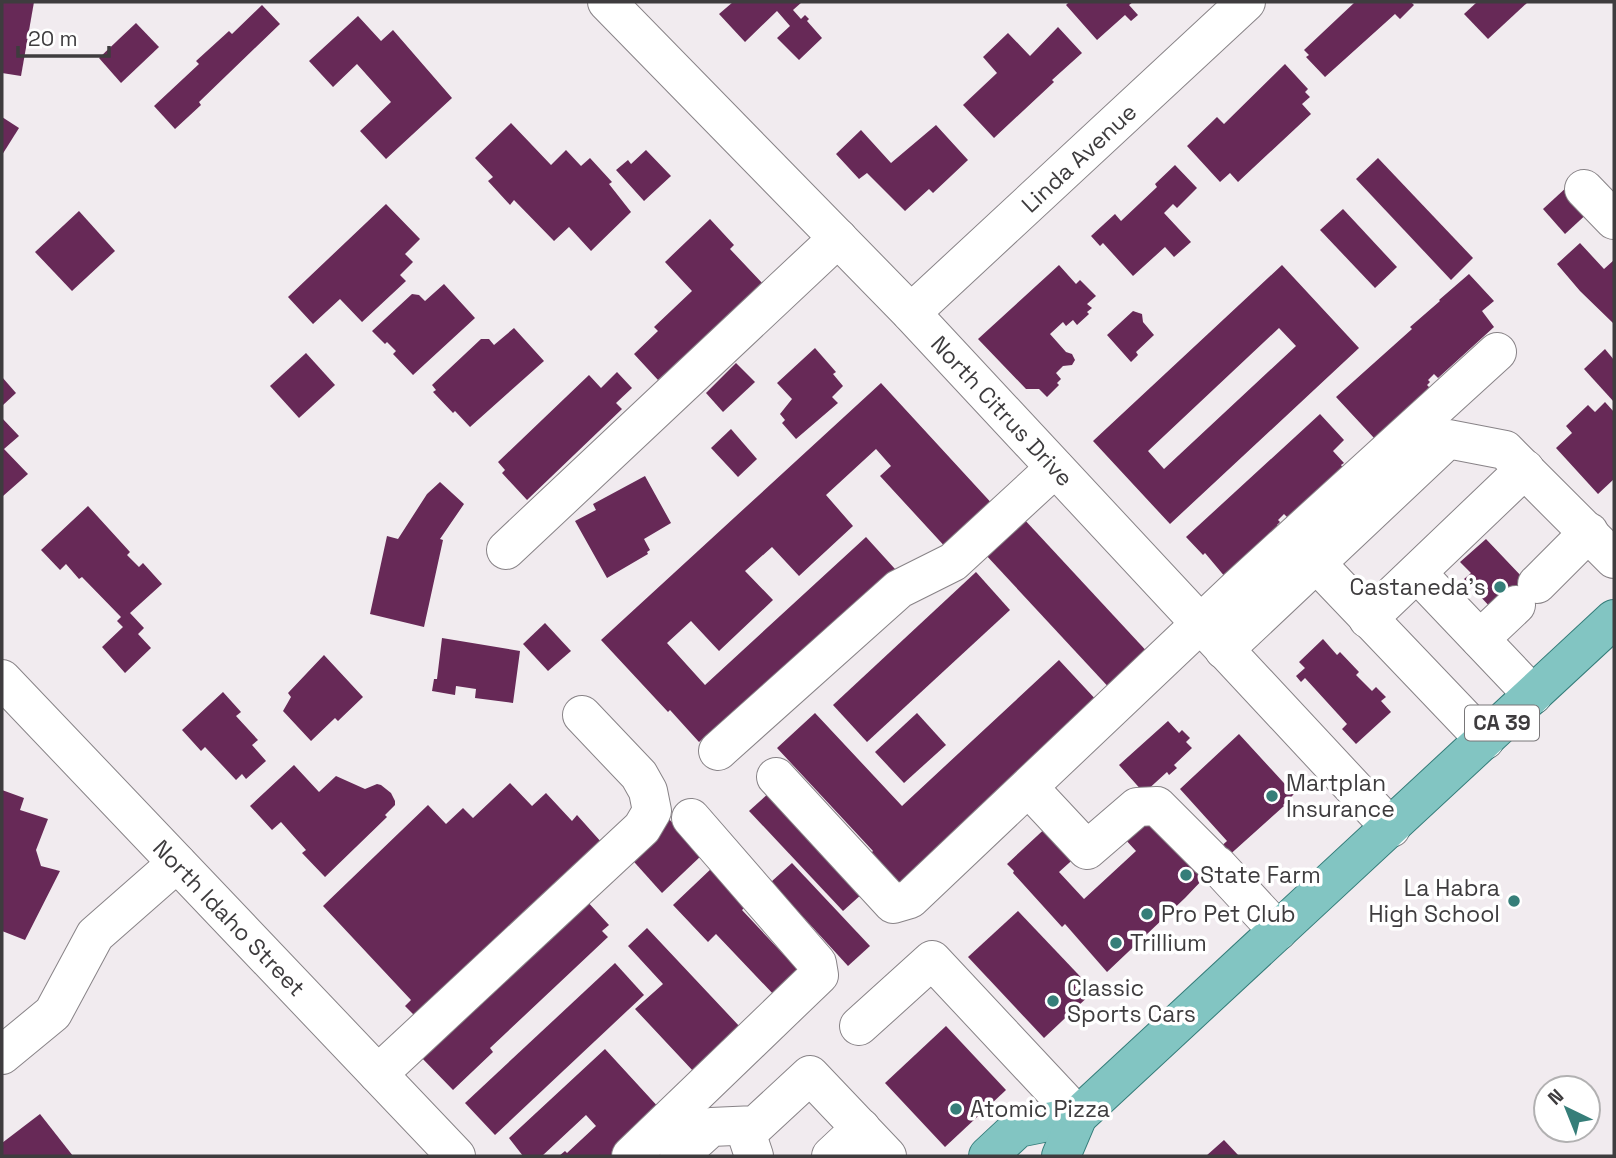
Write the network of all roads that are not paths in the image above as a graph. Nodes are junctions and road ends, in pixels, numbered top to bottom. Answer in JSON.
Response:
{"nodes":[{"id":1,"x":607,"y":2,"type":"edge"},
{"id":2,"x":1246,"y":2,"type":"edge"},
{"id":3,"x":1584,"y":189,"type":"dead end"},
{"id":4,"x":1614,"y":220,"type":"edge"},
{"id":5,"x":838,"y":239,"type":"junction"},
{"id":6,"x":911,"y":313,"type":"junction"},
{"id":7,"x":1497,"y":352,"type":"dead end"},
{"id":8,"x":1055,"y":468,"type":"junction"},
{"id":9,"x":1525,"y":469,"type":"junction"},
{"id":10,"x":1602,"y":546,"type":"edge"},
{"id":11,"x":506,"y":550,"type":"dead end"},
{"id":12,"x":1316,"y":563,"type":"junction"},
{"id":13,"x":1416,"y":573,"type":"junction"},
{"id":14,"x":1368,"y":619,"type":"junction"},
{"id":15,"x":1614,"y":619,"type":"edge"},
{"id":16,"x":1212,"y":637,"type":"junction"},
{"id":17,"x":1480,"y":639,"type":"junction"},
{"id":18,"x":2,"y":679,"type":"edge"},
{"id":19,"x":1533,"y":695,"type":"junction"},
{"id":20,"x":582,"y":716,"type":"dead end"},
{"id":21,"x":1485,"y":740,"type":"junction"},
{"id":22,"x":718,"y":751,"type":"dead end"},
{"id":23,"x":776,"y":778,"type":"dead end"},
{"id":24,"x":1029,"y":788,"type":"junction"},
{"id":25,"x":691,"y":818,"type":"dead end"},
{"id":26,"x":1391,"y":828,"type":"junction"},
{"id":27,"x":177,"y":863,"type":"junction"},
{"id":28,"x":1278,"y":931,"type":"junction"},
{"id":29,"x":859,"y":1026,"type":"dead end"},
{"id":30,"x":2,"y":1055,"type":"edge"},
{"id":31,"x":378,"y":1074,"type":"junction"},
{"id":32,"x":1078,"y":1116,"type":"junction"},
{"id":33,"x":861,"y":1128,"type":"junction"},
{"id":34,"x":749,"y":1141,"type":"edge"},
{"id":35,"x":440,"y":1151,"type":"edge"},
{"id":36,"x":631,"y":1156,"type":"edge"},
{"id":37,"x":679,"y":1156,"type":"edge"},
{"id":38,"x":831,"y":1156,"type":"edge"},
{"id":39,"x":887,"y":1156,"type":"edge"},
{"id":40,"x":988,"y":1156,"type":"edge"},
{"id":41,"x":1061,"y":1156,"type":"edge"}],
"edges":[{"from":1,"to":5,"type":"street","name":"North Citrus Drive"},
{"from":2,"to":6,"type":"street","name":"Linda Avenue"},
{"from":3,"to":4,"type":"street"},
{"from":5,"to":6,"type":"street","name":"North Citrus Drive"},
{"from":5,"to":11,"type":"street"},
{"from":6,"to":8,"type":"street","name":"North Citrus Drive"},
{"from":7,"to":16,"type":"street"},
{"from":8,"to":16,"type":"street","name":"North Citrus Drive"},
{"from":8,"to":22,"type":"street"},
{"from":9,"to":10,"type":"street"},
{"from":9,"to":12,"type":"street"},
{"from":9,"to":13,"type":"street"},
{"from":10,"to":17,"type":"street"},
{"from":12,"to":14,"type":"street"},
{"from":12,"to":16,"type":"street"},
{"from":13,"to":14,"type":"street"},
{"from":13,"to":17,"type":"street"},
{"from":14,"to":21,"type":"street"},
{"from":15,"to":19,"type":"main road","number":"CA 39"},
{"from":16,"to":24,"type":"street"},
{"from":16,"to":26,"type":"street","name":"North Citrus Drive"},
{"from":17,"to":19,"type":"street"},
{"from":18,"to":27,"type":"street","name":"North Idaho Street"},
{"from":19,"to":21,"type":"main road","number":"CA 39"},
{"from":20,"to":31,"type":"street"},
{"from":21,"to":26,"type":"main road","number":"CA 39"},
{"from":23,"to":24,"type":"street"},
{"from":24,"to":28,"type":"street"},
{"from":25,"to":36,"type":"street"},
{"from":26,"to":28,"type":"main road","number":"CA 39"},
{"from":27,"to":30,"type":"street"},
{"from":27,"to":31,"type":"street","name":"North Idaho Street"},
{"from":28,"to":32,"type":"main road","number":"CA 39"},
{"from":29,"to":32,"type":"street"},
{"from":31,"to":35,"type":"street","name":"North Idaho Street"},
{"from":32,"to":40,"type":"main road"},
{"from":32,"to":41,"type":"main road","number":"CA 39"},
{"from":33,"to":34,"type":"street"},
{"from":33,"to":38,"type":"street"},
{"from":33,"to":39,"type":"street"},
{"from":34,"to":37,"type":"street"}]}
